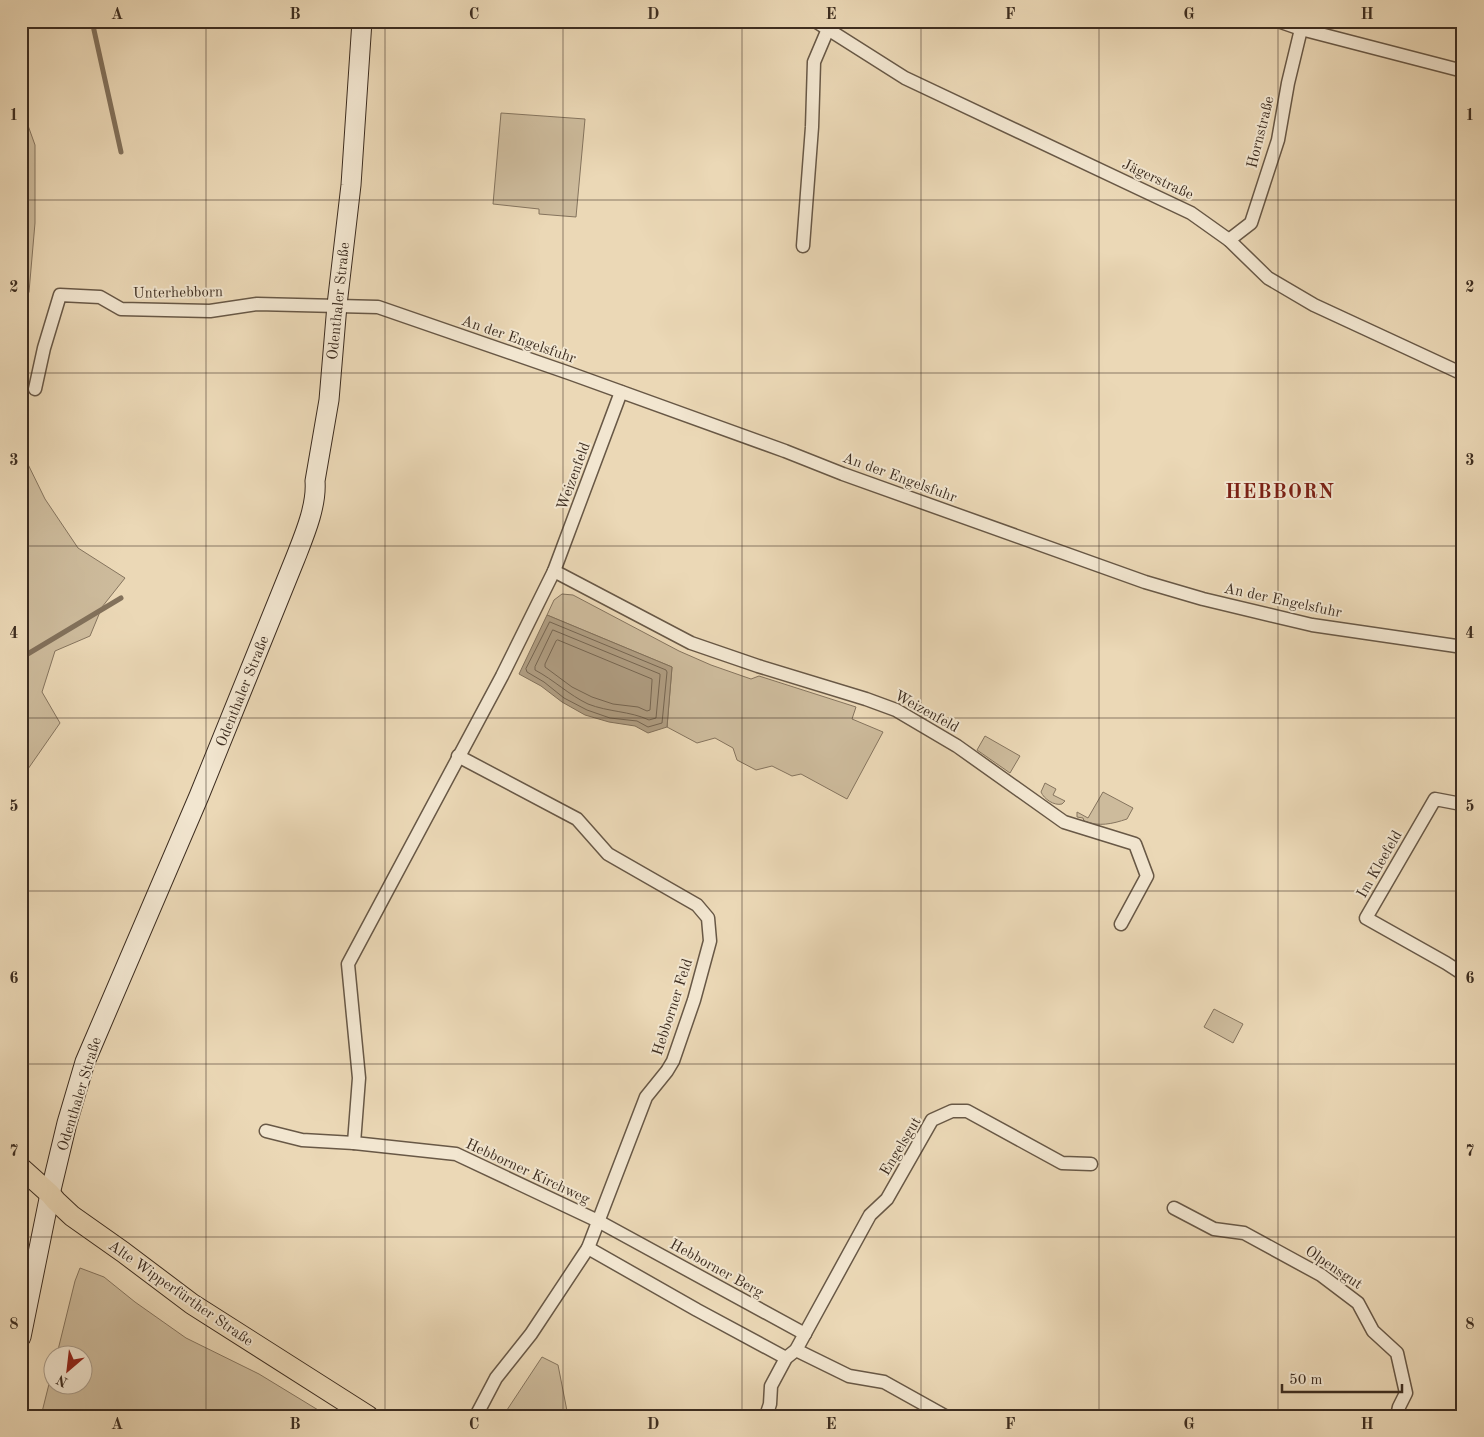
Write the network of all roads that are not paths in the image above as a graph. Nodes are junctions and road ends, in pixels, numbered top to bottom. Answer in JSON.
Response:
{"nodes":[{"id":1,"x":362,"y":21,"type":"edge"},
{"id":2,"x":815,"y":21,"type":"edge"},
{"id":3,"x":1278,"y":21,"type":"edge"},
{"id":4,"x":1302,"y":25,"type":"edge"},
{"id":5,"x":828,"y":29,"type":"junction"},
{"id":6,"x":1463,"y":71,"type":"edge"},
{"id":7,"x":1230,"y":240,"type":"junction"},
{"id":8,"x":803,"y":246,"type":"dead end"},
{"id":9,"x":337,"y":305,"type":"junction"},
{"id":10,"x":1463,"y":374,"type":"edge"},
{"id":11,"x":35,"y":389,"type":"dead end"},
{"id":12,"x":621,"y":392,"type":"junction"},
{"id":13,"x":554,"y":571,"type":"junction"},
{"id":14,"x":1463,"y":647,"type":"edge"},
{"id":15,"x":458,"y":756,"type":"junction"},
{"id":16,"x":1456,"y":803,"type":"dead end"},
{"id":17,"x":1121,"y":924,"type":"dead end"},
{"id":18,"x":1463,"y":974,"type":"edge"},
{"id":19,"x":266,"y":1131,"type":"dead end"},
{"id":20,"x":354,"y":1143,"type":"junction"},
{"id":21,"x":1091,"y":1164,"type":"dead end"},
{"id":22,"x":21,"y":1168,"type":"edge"},
{"id":23,"x":50,"y":1194,"type":"junction"},
{"id":24,"x":1174,"y":1208,"type":"dead end"},
{"id":25,"x":598,"y":1221,"type":"junction"},
{"id":26,"x":588,"y":1248,"type":"junction"},
{"id":27,"x":805,"y":1334,"type":"junction"},
{"id":28,"x":21,"y":1337,"type":"edge"},
{"id":29,"x":791,"y":1354,"type":"junction"},
{"id":30,"x":368,"y":1416,"type":"edge"},
{"id":31,"x":476,"y":1416,"type":"edge"},
{"id":32,"x":766,"y":1416,"type":"edge"},
{"id":33,"x":945,"y":1416,"type":"edge"},
{"id":34,"x":1397,"y":1416,"type":"edge"}],
"edges":[{"from":1,"to":9,"type":"main road","name":"Odenthaler Straße"},
{"from":2,"to":5,"type":"street","name":"Jägerstraße"},
{"from":3,"to":4,"type":"street"},
{"from":4,"to":6,"type":"street"},
{"from":4,"to":7,"type":"street","name":"Hornstraße"},
{"from":5,"to":7,"type":"street","name":"Jägerstraße"},
{"from":5,"to":8,"type":"street"},
{"from":7,"to":10,"type":"street","name":"Jägerstraße"},
{"from":9,"to":11,"type":"street","name":"Unterhebborn"},
{"from":9,"to":12,"type":"street","name":"An der Engelsfuhr"},
{"from":9,"to":23,"type":"main road","name":"Odenthaler Straße"},
{"from":12,"to":13,"type":"street","name":"Weizenfeld"},
{"from":12,"to":14,"type":"street","name":"An der Engelsfuhr"},
{"from":13,"to":15,"type":"street","name":"Weizenfeld"},
{"from":13,"to":17,"type":"street","name":"Weizenfeld"},
{"from":15,"to":20,"type":"street"},
{"from":15,"to":25,"type":"street","name":"Hebborner Feld"},
{"from":16,"to":18,"type":"street","name":"Im Kleefeld"},
{"from":19,"to":20,"type":"street","name":"Hebborner Kirchweg"},
{"from":20,"to":25,"type":"street","name":"Hebborner Kirchweg"},
{"from":21,"to":27,"type":"street","name":"Engelsgut"},
{"from":22,"to":23,"type":"main road","name":"Alte Wipperfürther Straße"},
{"from":23,"to":28,"type":"main road","name":"Odenthaler Straße"},
{"from":23,"to":30,"type":"main road","name":"Alte Wipperfürther Straße"},
{"from":24,"to":34,"type":"street","name":"Olpensgut"},
{"from":25,"to":26,"type":"street","name":"Hebborner Feld"},
{"from":25,"to":27,"type":"street","name":"Hebborner Berg"},
{"from":26,"to":29,"type":"street"},
{"from":26,"to":31,"type":"street","name":"Hebborner Feld"},
{"from":27,"to":29,"type":"street"},
{"from":29,"to":32,"type":"street"},
{"from":29,"to":33,"type":"street"}]}
